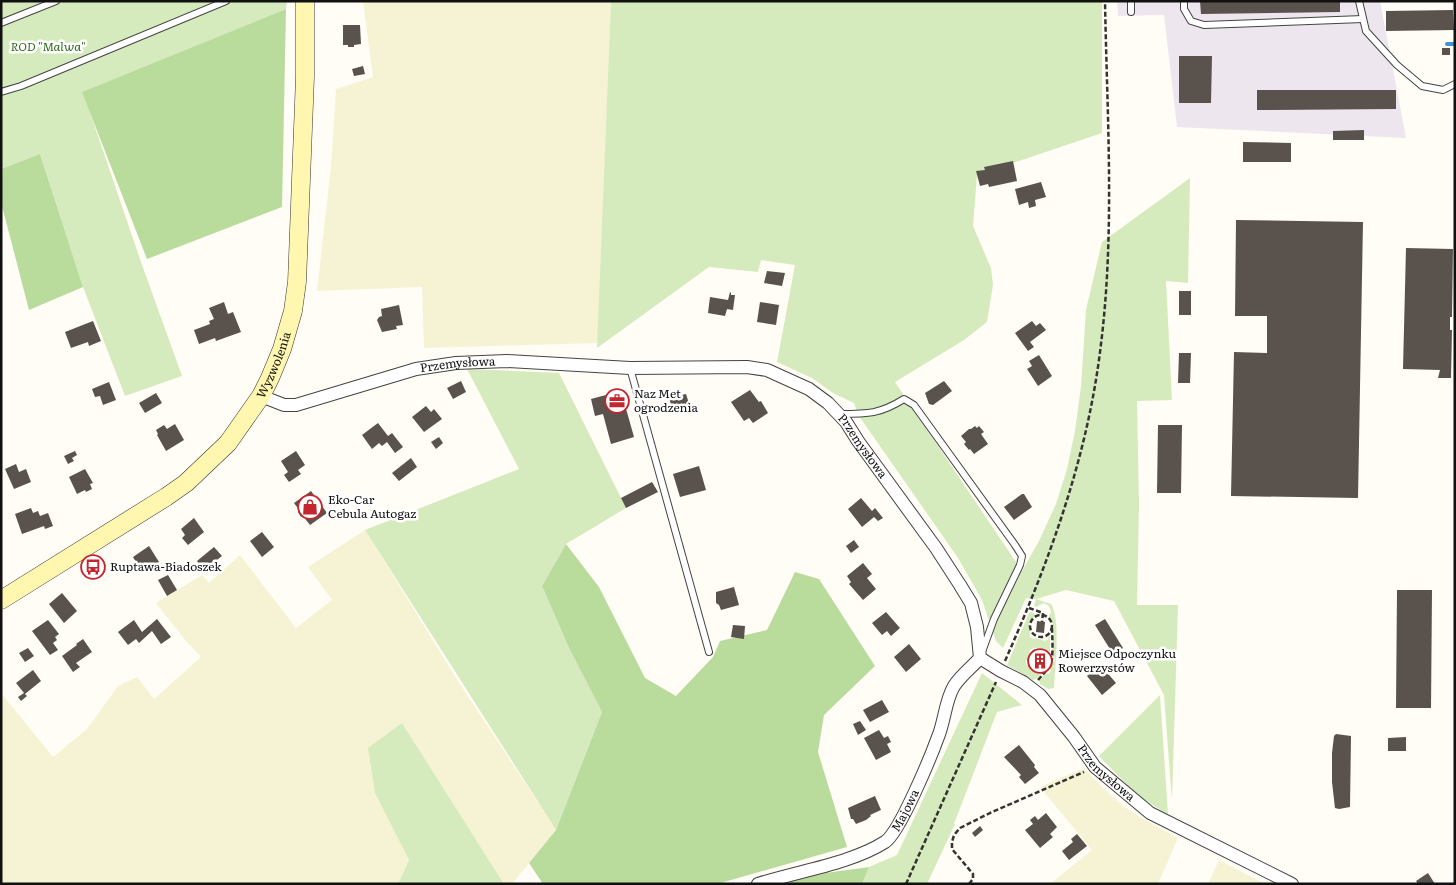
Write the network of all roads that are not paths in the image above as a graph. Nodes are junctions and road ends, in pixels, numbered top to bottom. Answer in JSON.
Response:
{"nodes":[{"id":1,"x":56,"y":1,"type":"edge"},
{"id":2,"x":226,"y":1,"type":"edge"},
{"id":3,"x":305,"y":1,"type":"edge"},
{"id":4,"x":1131,"y":1,"type":"edge"},
{"id":5,"x":1184,"y":1,"type":"edge"},
{"id":6,"x":1359,"y":1,"type":"edge"},
{"id":7,"x":1131,"y":12,"type":"dead end"},
{"id":8,"x":1363,"y":20,"type":"junction"},
{"id":9,"x":1,"y":23,"type":"edge"},
{"id":10,"x":1455,"y":84,"type":"edge"},
{"id":11,"x":1,"y":92,"type":"edge"},
{"id":12,"x":630,"y":368,"type":"junction"},
{"id":13,"x":261,"y":396,"type":"junction"},
{"id":14,"x":840,"y":414,"type":"junction"},
{"id":15,"x":1,"y":600,"type":"edge"},
{"id":16,"x":709,"y":652,"type":"dead end"},
{"id":17,"x":980,"y":658,"type":"junction"},
{"id":18,"x":758,"y":884,"type":"edge"},
{"id":19,"x":1292,"y":884,"type":"edge"}],
"edges":[{"from":1,"to":9,"type":"lane"},
{"from":2,"to":11,"type":"lane"},
{"from":3,"to":13,"type":"street","name":"Wyzwolenia"},
{"from":4,"to":7,"type":"lane"},
{"from":5,"to":8,"type":"lane"},
{"from":6,"to":8,"type":"lane"},
{"from":8,"to":10,"type":"lane"},
{"from":12,"to":13,"type":"street","name":"Przemysłowa"},
{"from":12,"to":14,"type":"street","name":"Przemysłowa"},
{"from":12,"to":16,"type":"lane"},
{"from":13,"to":15,"type":"street","name":"Wyzwolenia"},
{"from":14,"to":17,"type":"street","name":"Przemysłowa"},
{"from":14,"to":17,"type":"lane"},
{"from":17,"to":18,"type":"street","name":"Majowa"},
{"from":17,"to":19,"type":"street","name":"Przemysłowa"}]}
